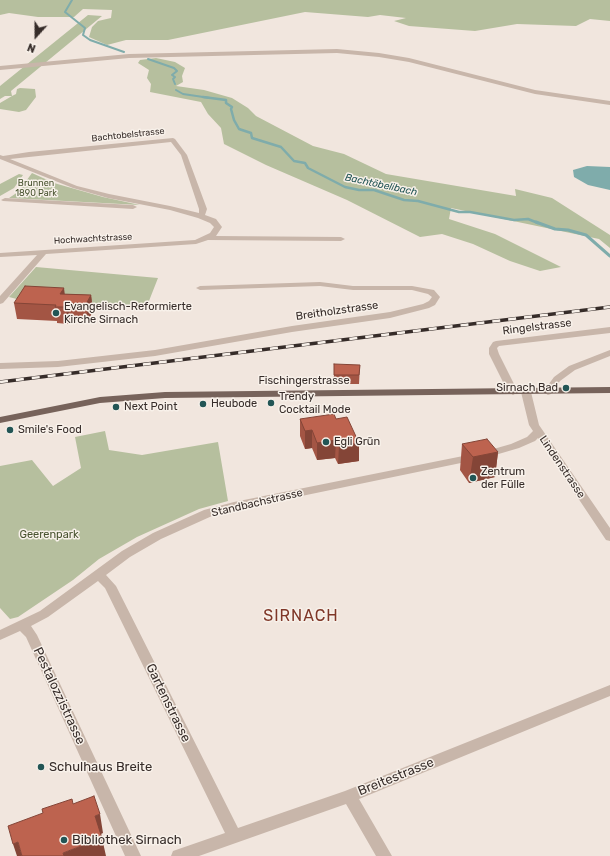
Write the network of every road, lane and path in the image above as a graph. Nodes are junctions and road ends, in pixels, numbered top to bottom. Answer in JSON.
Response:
{"nodes":[{"id":1,"x":0,"y":68,"type":"edge"},
{"id":2,"x":610,"y":104,"type":"edge"},
{"id":3,"x":1,"y":158,"type":"edge"},
{"id":4,"x":6,"y":200,"type":"dead end"},
{"id":5,"x":157,"y":205,"type":"junction"},
{"id":6,"x":201,"y":216,"type":"junction"},
{"id":7,"x":210,"y":238,"type":"junction"},
{"id":8,"x":341,"y":239,"type":"dead end"},
{"id":9,"x":45,"y":251,"type":"junction"},
{"id":10,"x":0,"y":255,"type":"edge"},
{"id":11,"x":200,"y":288,"type":"dead end"},
{"id":12,"x":1,"y":299,"type":"edge"},
{"id":13,"x":610,"y":330,"type":"edge"},
{"id":14,"x":610,"y":353,"type":"edge"},
{"id":15,"x":0,"y":366,"type":"edge"},
{"id":16,"x":610,"y":390,"type":"edge"},
{"id":17,"x":513,"y":392,"type":"junction"},
{"id":18,"x":526,"y":392,"type":"junction"},
{"id":19,"x":548,"y":392,"type":"junction"},
{"id":20,"x":0,"y":420,"type":"edge"},
{"id":21,"x":538,"y":432,"type":"junction"},
{"id":22,"x":610,"y":537,"type":"edge"},
{"id":23,"x":98,"y":574,"type":"junction"},
{"id":24,"x":23,"y":625,"type":"junction"},
{"id":25,"x":0,"y":635,"type":"edge"},
{"id":26,"x":610,"y":690,"type":"edge"},
{"id":27,"x":349,"y":796,"type":"junction"},
{"id":28,"x":234,"y":836,"type":"junction"},
{"id":29,"x":133,"y":856,"type":"edge"},
{"id":30,"x":180,"y":856,"type":"edge"},
{"id":31,"x":384,"y":856,"type":"edge"}],
"edges":[{"from":1,"to":2,"type":"street"},
{"from":3,"to":5,"type":"street"},
{"from":3,"to":6,"type":"street","name":"Bachtobelstrasse"},
{"from":4,"to":5,"type":"street"},
{"from":5,"to":6,"type":"street"},
{"from":6,"to":7,"type":"street"},
{"from":7,"to":8,"type":"street","name":"Hochwachtstrasse"},
{"from":7,"to":9,"type":"street","name":"Hochwachtstrasse"},
{"from":9,"to":10,"type":"street"},
{"from":9,"to":12,"type":"street","name":"Hochwachtstrasse"},
{"from":11,"to":15,"type":"street","name":"Breitholzstrasse"},
{"from":13,"to":17,"type":"street","name":"Ringelstrasse"},
{"from":14,"to":19,"type":"street"},
{"from":16,"to":19,"type":"main road","name":"Fischingerstrasse"},
{"from":17,"to":18,"type":"main road","name":"Fischingerstrasse"},
{"from":17,"to":20,"type":"main road","name":"Fischingerstrasse"},
{"from":18,"to":19,"type":"main road","name":"Fischingerstrasse"},
{"from":18,"to":21,"type":"street","name":"Lindenstrasse"},
{"from":21,"to":22,"type":"street","name":"Lindenstrasse"},
{"from":21,"to":23,"type":"street","name":"Standbachstrasse"},
{"from":23,"to":24,"type":"street","name":"Standbachstrasse"},
{"from":23,"to":28,"type":"street","name":"Gartenstrasse"},
{"from":24,"to":25,"type":"street","name":"Standbachstrasse"},
{"from":24,"to":29,"type":"street","name":"Pestalozzistrasse"},
{"from":26,"to":27,"type":"street","name":"Breitestrasse"},
{"from":27,"to":28,"type":"street","name":"Breitestrasse"},
{"from":27,"to":31,"type":"street"},
{"from":28,"to":30,"type":"street","name":"Breitestrasse"}]}
